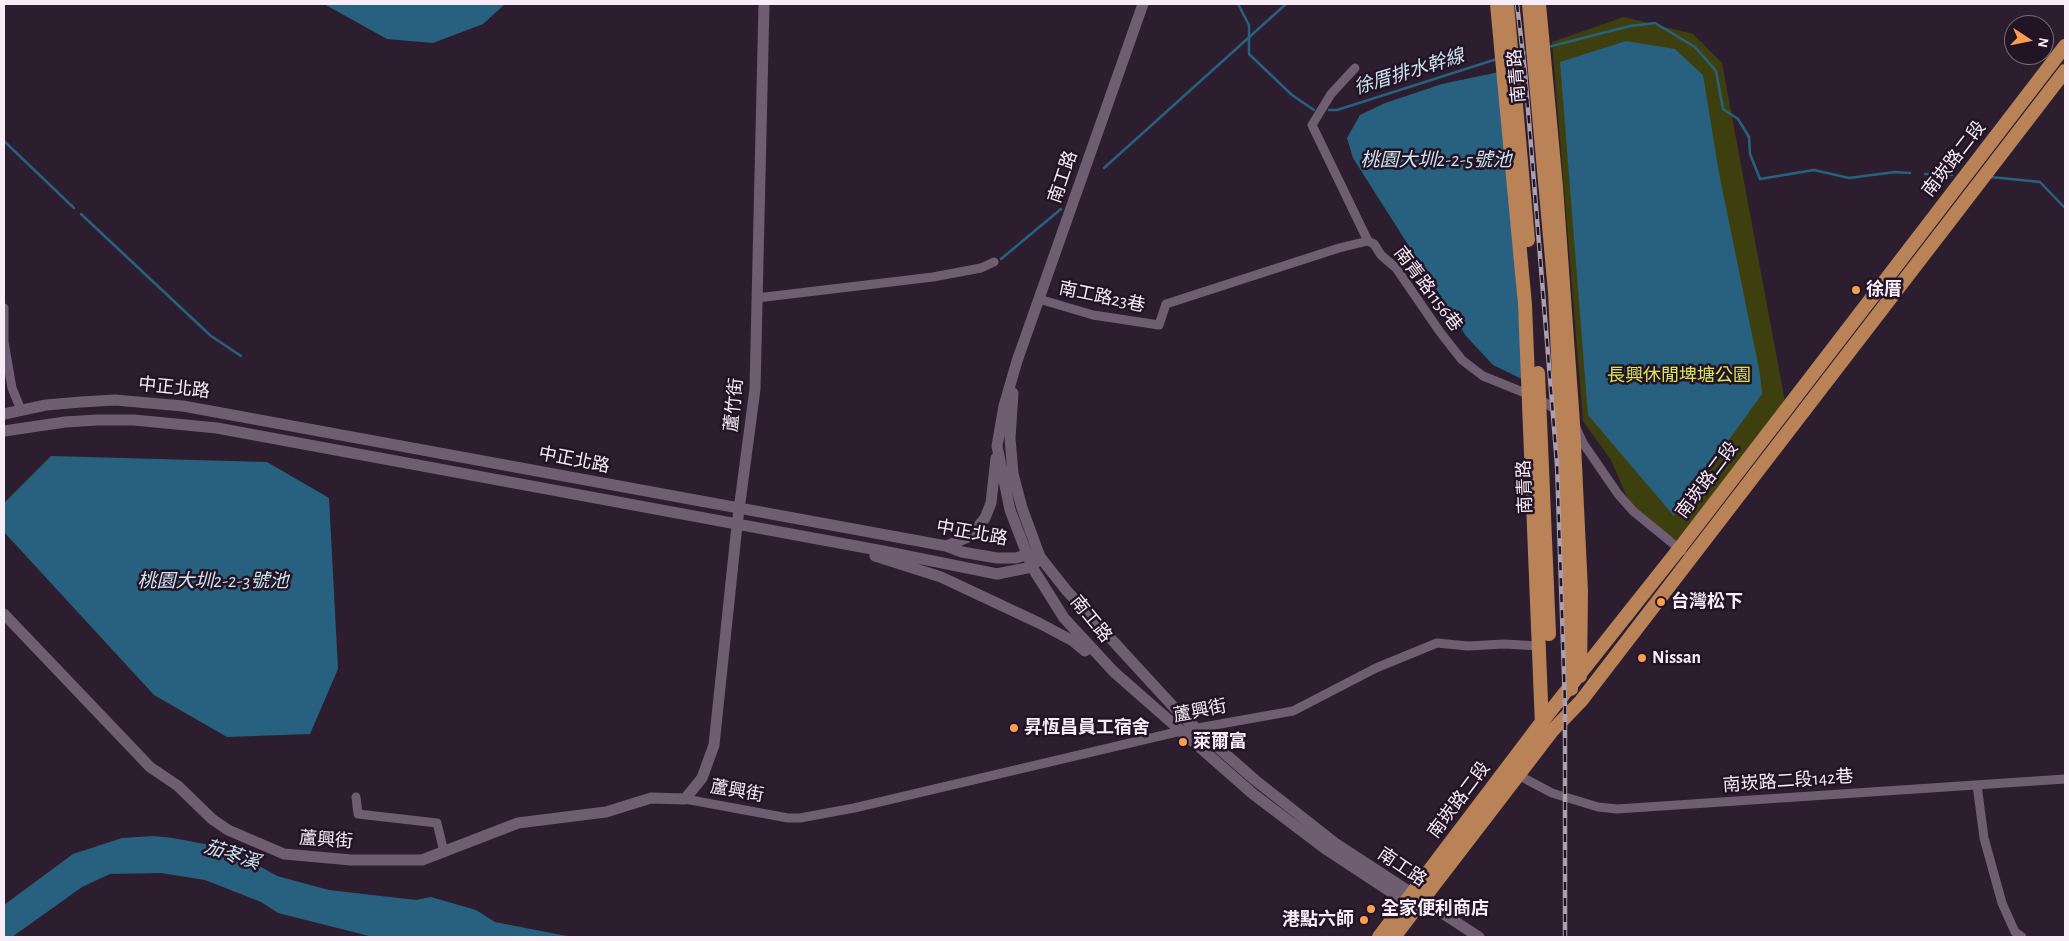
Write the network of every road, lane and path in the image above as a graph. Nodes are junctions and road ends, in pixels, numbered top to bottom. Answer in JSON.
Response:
{"nodes":[{"id":1,"x":764,"y":4,"type":"edge"},
{"id":2,"x":1144,"y":4,"type":"edge"},
{"id":3,"x":1529,"y":4,"type":"edge"},
{"id":4,"x":1539,"y":4,"type":"edge"},
{"id":5,"x":1500,"y":6,"type":"edge"},
{"id":6,"x":2065,"y":46,"type":"edge"},
{"id":7,"x":1355,"y":68,"type":"dead end"},
{"id":8,"x":2065,"y":71,"type":"edge"},
{"id":9,"x":1516,"y":214,"type":"junction"},
{"id":10,"x":1558,"y":220,"type":"junction"},
{"id":11,"x":1368,"y":241,"type":"junction"},
{"id":12,"x":1528,"y":242,"type":"junction"},
{"id":13,"x":994,"y":262,"type":"dead end"},
{"id":14,"x":1552,"y":264,"type":"junction"},
{"id":15,"x":757,"y":298,"type":"junction"},
{"id":16,"x":1039,"y":299,"type":"junction"},
{"id":17,"x":4,"y":308,"type":"edge"},
{"id":18,"x":1159,"y":325,"type":"joint"},
{"id":19,"x":4,"y":342,"type":"edge"},
{"id":20,"x":1017,"y":362,"type":"junction"},
{"id":21,"x":1535,"y":397,"type":"junction"},
{"id":22,"x":21,"y":410,"type":"junction"},
{"id":23,"x":1560,"y":413,"type":"junction"},
{"id":24,"x":4,"y":414,"type":"edge"},
{"id":25,"x":1573,"y":423,"type":"junction"},
{"id":26,"x":4,"y":431,"type":"edge"},
{"id":27,"x":997,"y":446,"type":"junction"},
{"id":28,"x":739,"y":509,"type":"junction"},
{"id":29,"x":737,"y":525,"type":"junction"},
{"id":30,"x":946,"y":546,"type":"junction"},
{"id":31,"x":853,"y":547,"type":"junction"},
{"id":32,"x":1685,"y":553,"type":"junction"},
{"id":33,"x":1034,"y":555,"type":"junction"},
{"id":34,"x":1032,"y":567,"type":"junction"},
{"id":35,"x":4,"y":614,"type":"edge"},
{"id":36,"x":1540,"y":646,"type":"junction"},
{"id":37,"x":1114,"y":672,"type":"junction"},
{"id":38,"x":1580,"y":674,"type":"junction"},
{"id":39,"x":1571,"y":687,"type":"junction"},
{"id":40,"x":1577,"y":706,"type":"junction"},
{"id":41,"x":1548,"y":722,"type":"junction"},
{"id":42,"x":1198,"y":728,"type":"junction"},
{"id":43,"x":1181,"y":731,"type":"junction"},
{"id":44,"x":1518,"y":775,"type":"junction"},
{"id":45,"x":2065,"y":780,"type":"edge"},
{"id":46,"x":1977,"y":785,"type":"junction"},
{"id":47,"x":356,"y":796,"type":"dead end"},
{"id":48,"x":685,"y":799,"type":"junction"},
{"id":49,"x":444,"y":852,"type":"junction"},
{"id":50,"x":1413,"y":899,"type":"junction"},
{"id":51,"x":1379,"y":937,"type":"edge"},
{"id":52,"x":1394,"y":937,"type":"edge"},
{"id":53,"x":1479,"y":937,"type":"edge"},
{"id":54,"x":2022,"y":937,"type":"edge"}],
"edges":[{"from":1,"to":15,"type":"street","name":"蘆竹街"},
{"from":2,"to":16,"type":"street","name":"南工路"},
{"from":3,"to":14,"type":"main road","name":"南青路"},
{"from":4,"to":10,"type":"main road"},
{"from":5,"to":9,"type":"main road"},
{"from":5,"to":12,"type":"main road","name":"南青路"},
{"from":6,"to":32,"type":"main road","name":"南崁路二段"},
{"from":7,"to":11,"type":"street"},
{"from":8,"to":32,"type":"main road","name":"南崁路二段"},
{"from":9,"to":12,"type":"main road","name":"南青路"},
{"from":9,"to":21,"type":"main road"},
{"from":10,"to":14,"type":"main road","name":"南青路"},
{"from":10,"to":25,"type":"main road"},
{"from":11,"to":18,"type":"street","name":"南青路1156巷"},
{"from":11,"to":21,"type":"street","name":"南青路1156巷"},
{"from":12,"to":21,"type":"main road","name":"南青路"},
{"from":13,"to":15,"type":"street"},
{"from":14,"to":23,"type":"main road","name":"南青路"},
{"from":15,"to":28,"type":"street","name":"蘆竹街"},
{"from":16,"to":18,"type":"street","name":"南工路23巷"},
{"from":16,"to":20,"type":"street","name":"南工路"},
{"from":17,"to":19,"type":"street"},
{"from":19,"to":22,"type":"street"},
{"from":20,"to":27,"type":"street","name":"南工路"},
{"from":20,"to":33,"type":"street","name":"南工路"},
{"from":21,"to":23,"type":"street","name":"南青路1156巷"},
{"from":21,"to":36,"type":"main road"},
{"from":21,"to":41,"type":"main road","name":"南青路"},
{"from":22,"to":24,"type":"street","name":"中正北路"},
{"from":22,"to":28,"type":"street","name":"中正北路"},
{"from":23,"to":25,"type":"street","name":"南青路1156巷"},
{"from":23,"to":39,"type":"main road","name":"南青路"},
{"from":25,"to":32,"type":"street"},
{"from":25,"to":38,"type":"main road"},
{"from":26,"to":29,"type":"street","name":"中正北路"},
{"from":27,"to":30,"type":"street"},
{"from":27,"to":33,"type":"street","name":"南工路"},
{"from":28,"to":29,"type":"street","name":"蘆竹街"},
{"from":28,"to":30,"type":"street","name":"中正北路"},
{"from":29,"to":31,"type":"street","name":"中正北路"},
{"from":29,"to":48,"type":"street","name":"蘆竹街"},
{"from":30,"to":33,"type":"street","name":"中正北路"},
{"from":31,"to":34,"type":"street","name":"中正北路"},
{"from":31,"to":37,"type":"street"},
{"from":32,"to":38,"type":"main road","name":"南崁路二段"},
{"from":32,"to":40,"type":"main road","name":"南崁路二段"},
{"from":33,"to":34,"type":"street"},
{"from":33,"to":42,"type":"street","name":"南工路"},
{"from":34,"to":37,"type":"street","name":"南工路"},
{"from":35,"to":49,"type":"street","name":"蘆興街"},
{"from":36,"to":41,"type":"main road"},
{"from":36,"to":42,"type":"street","name":"蘆興街"},
{"from":37,"to":43,"type":"street","name":"南工路"},
{"from":38,"to":39,"type":"main road","name":"南崁路二段"},
{"from":38,"to":40,"type":"main road"},
{"from":39,"to":40,"type":"main road","name":"南青路"},
{"from":39,"to":41,"type":"main road","name":"南崁路二段"},
{"from":40,"to":41,"type":"main road","name":"南崁路二段"},
{"from":41,"to":44,"type":"main road","name":"南崁路二段"},
{"from":41,"to":50,"type":"main road","name":"南崁路二段"},
{"from":42,"to":43,"type":"street","name":"蘆興街"},
{"from":42,"to":50,"type":"street","name":"南工路"},
{"from":43,"to":48,"type":"street","name":"蘆興街"},
{"from":43,"to":50,"type":"street","name":"南工路"},
{"from":44,"to":46,"type":"street","name":"南崁路二段142巷"},
{"from":44,"to":50,"type":"main road","name":"南崁路二段"},
{"from":45,"to":46,"type":"street","name":"南崁路二段142巷"},
{"from":46,"to":54,"type":"street"},
{"from":47,"to":49,"type":"street"},
{"from":48,"to":49,"type":"street","name":"蘆興街"},
{"from":50,"to":51,"type":"main road","name":"南崁路二段"},
{"from":50,"to":52,"type":"main road","name":"南崁路二段"},
{"from":50,"to":53,"type":"street"}]}
